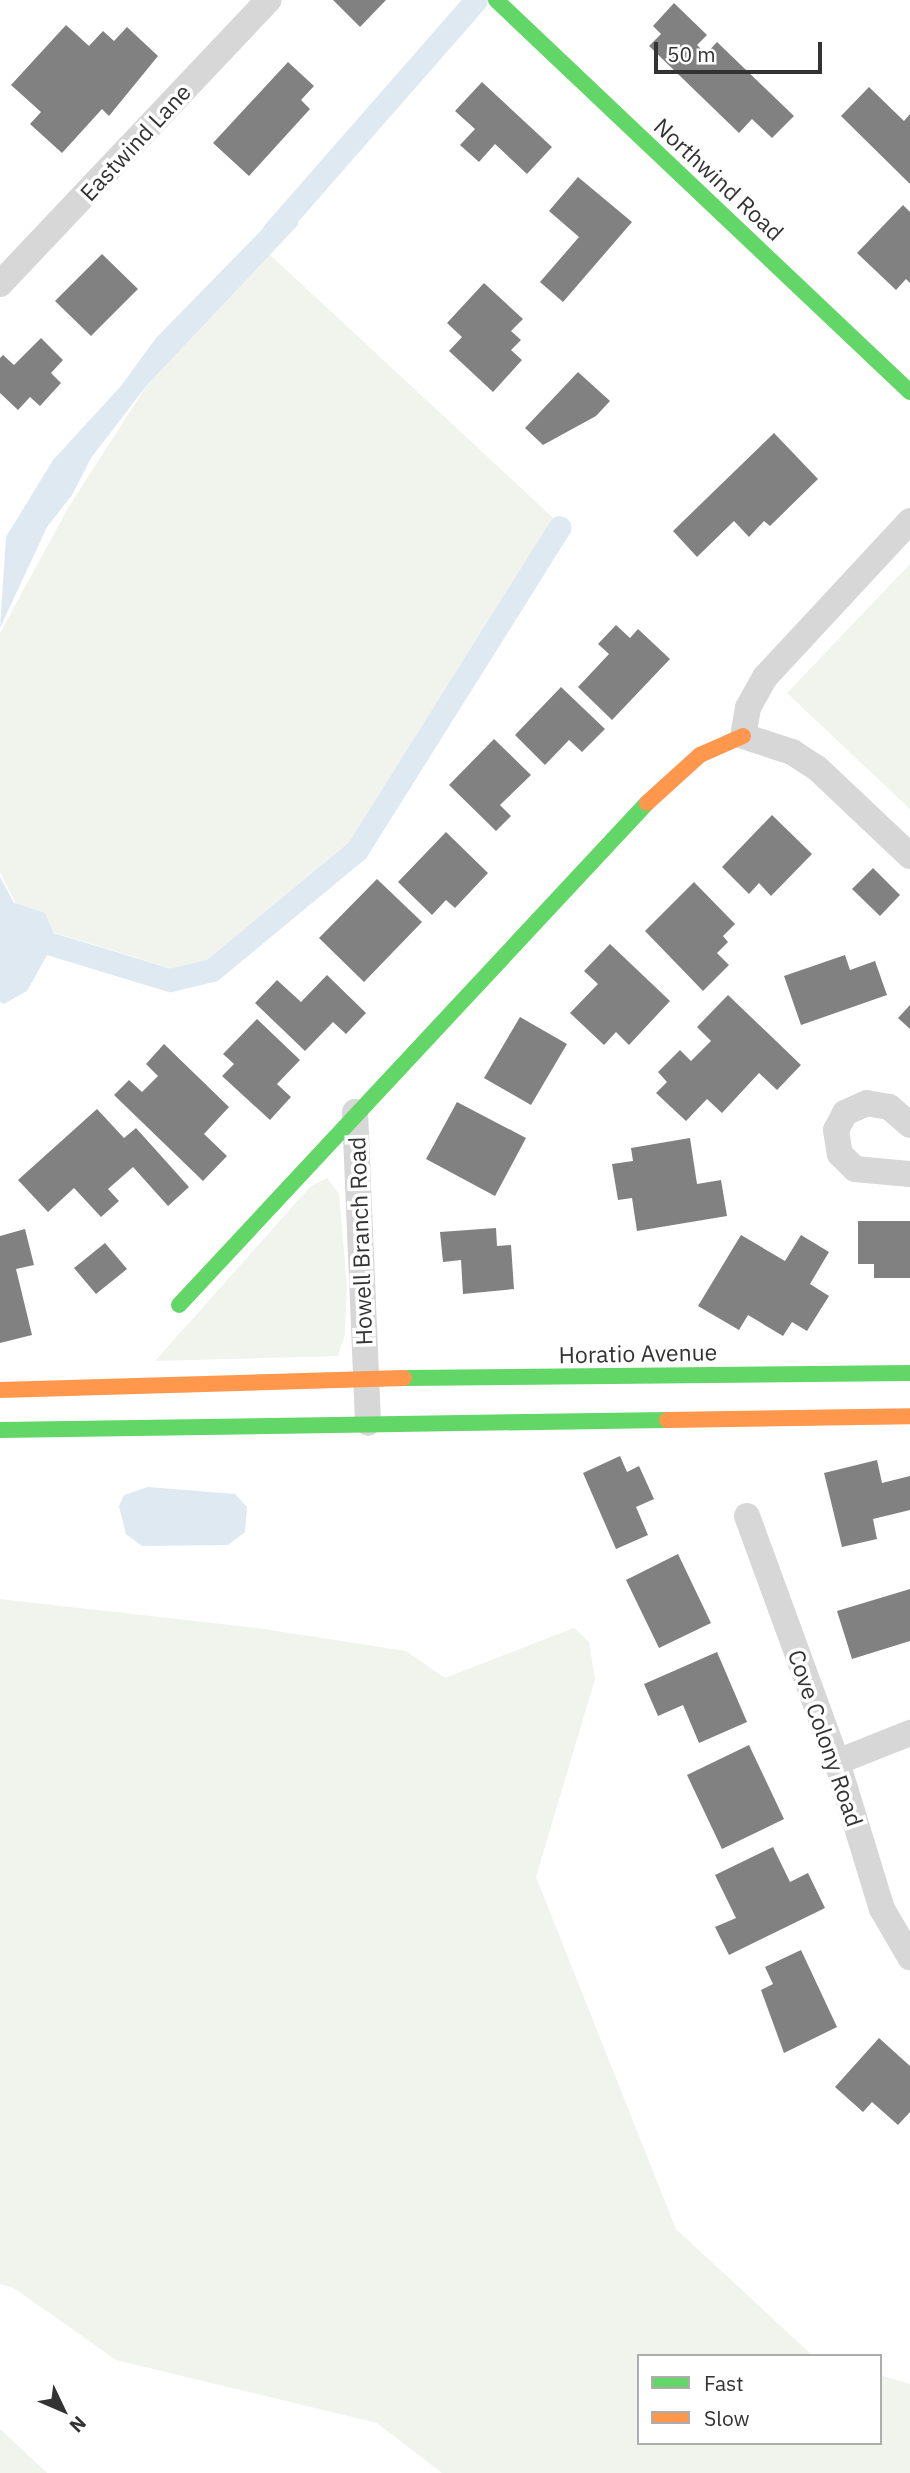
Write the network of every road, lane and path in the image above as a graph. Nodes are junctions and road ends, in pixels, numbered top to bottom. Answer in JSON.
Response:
{"nodes":[{"id":1,"x":269,"y":0,"type":"edge"},
{"id":2,"x":497,"y":1,"type":"edge"},
{"id":3,"x":0,"y":284,"type":"edge"},
{"id":4,"x":910,"y":392,"type":"edge"},
{"id":5,"x":910,"y":521,"type":"edge"},
{"id":6,"x":743,"y":736,"type":"junction"},
{"id":7,"x":910,"y":856,"type":"edge"},
{"id":8,"x":355,"y":1112,"type":"junction"},
{"id":9,"x":910,"y":1125,"type":"edge"},
{"id":10,"x":910,"y":1174,"type":"edge"},
{"id":11,"x":179,"y":1305,"type":"dead end"},
{"id":12,"x":871,"y":1373,"type":"junction"},
{"id":13,"x":910,"y":1373,"type":"edge"},
{"id":14,"x":366,"y":1378,"type":"junction"},
{"id":15,"x":0,"y":1390,"type":"edge"},
{"id":16,"x":910,"y":1416,"type":"edge"},
{"id":17,"x":872,"y":1417,"type":"junction"},
{"id":18,"x":368,"y":1423,"type":"junction"},
{"id":19,"x":0,"y":1430,"type":"edge"},
{"id":20,"x":747,"y":1516,"type":"dead end"},
{"id":21,"x":910,"y":1733,"type":"edge"},
{"id":22,"x":837,"y":1762,"type":"junction"},
{"id":23,"x":910,"y":1957,"type":"edge"}],
"edges":[{"from":1,"to":3,"type":"street","name":"Eastwind Lane"},
{"from":2,"to":4,"type":"main road","name":"Northwind Road"},
{"from":5,"to":6,"type":"street"},
{"from":6,"to":7,"type":"street"},
{"from":6,"to":8,"type":"main road","name":"Howell Branch Road"},
{"from":8,"to":11,"type":"main road"},
{"from":8,"to":14,"type":"street","name":"Howell Branch Road"},
{"from":9,"to":10,"type":"street"},
{"from":12,"to":13,"type":"main road","name":"Horatio Avenue"},
{"from":12,"to":14,"type":"main road","name":"Horatio Avenue"},
{"from":12,"to":17,"type":"main road"},
{"from":14,"to":15,"type":"main road","name":"Howell Branch Road"},
{"from":14,"to":18,"type":"street"},
{"from":16,"to":17,"type":"main road"},
{"from":17,"to":18,"type":"main road"},
{"from":18,"to":19,"type":"main road"},
{"from":20,"to":22,"type":"street","name":"Cove Colony Road"},
{"from":21,"to":22,"type":"street"},
{"from":22,"to":23,"type":"street","name":"Cove Colony Road"}]}
